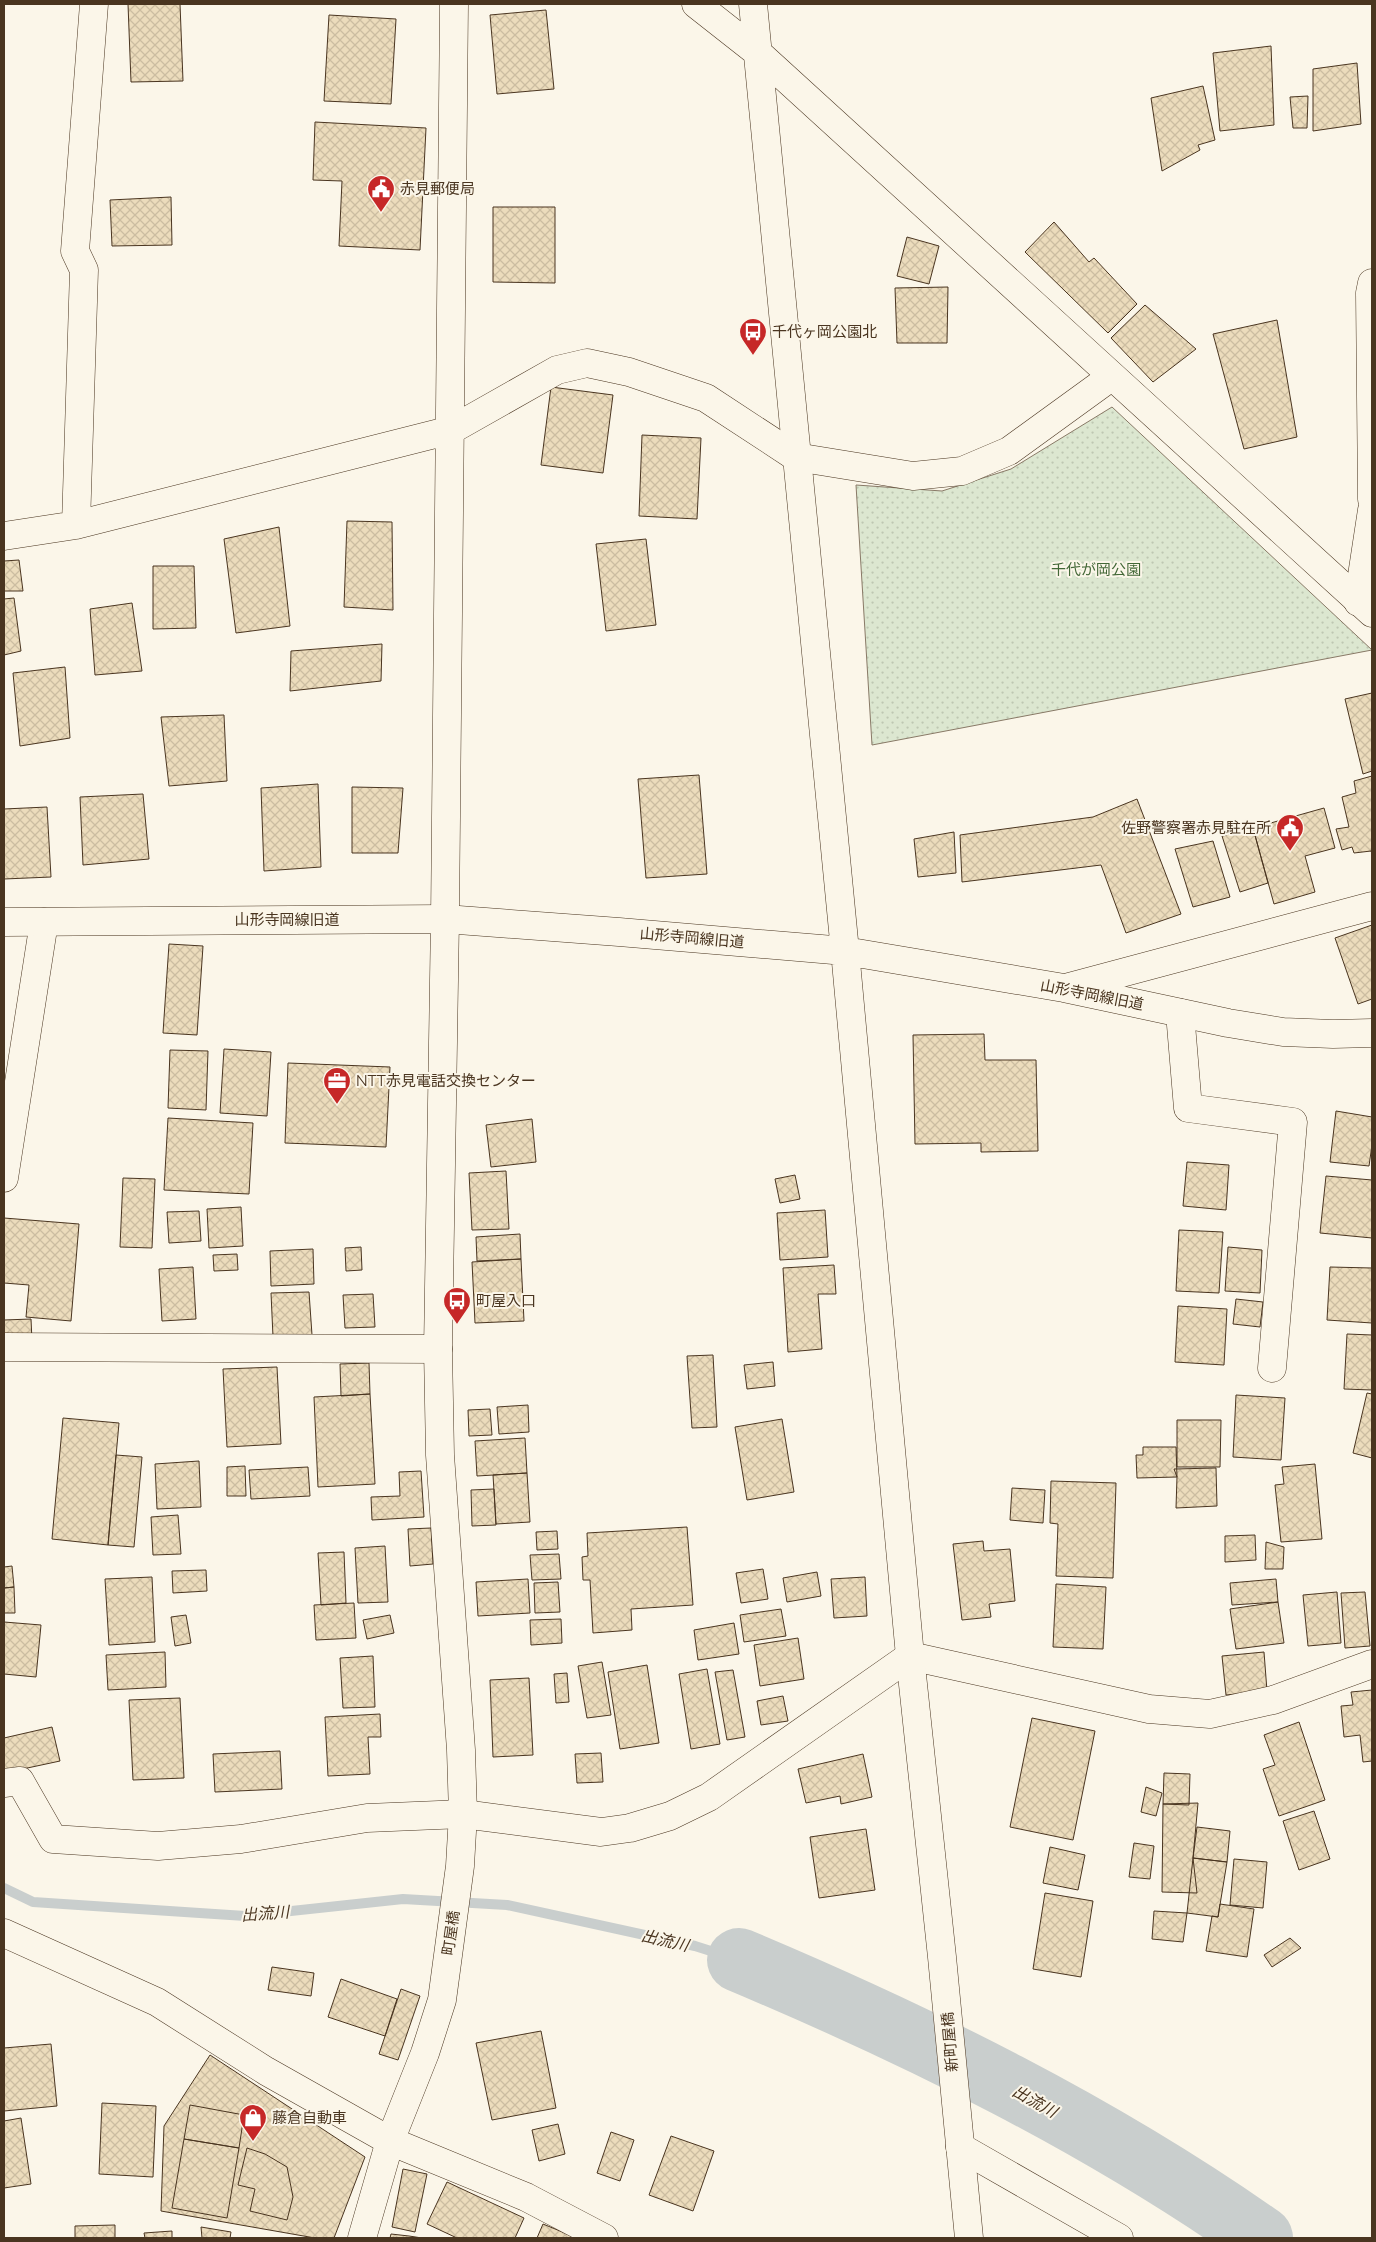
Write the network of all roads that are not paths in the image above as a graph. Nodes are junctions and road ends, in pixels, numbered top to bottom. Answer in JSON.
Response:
{"nodes":[{"id":1,"x":94,"y":4,"type":"edge"},
{"id":2,"x":454,"y":4,"type":"edge"},
{"id":3,"x":696,"y":4,"type":"edge"},
{"id":4,"x":753,"y":4,"type":"edge"},
{"id":5,"x":757,"y":52,"type":"junction"},
{"id":6,"x":1372,"y":283,"type":"edge"},
{"id":7,"x":1111,"y":377,"type":"junction"},
{"id":8,"x":451,"y":430,"type":"junction"},
{"id":9,"x":796,"y":457,"type":"junction"},
{"id":10,"x":1372,"y":484,"type":"edge"},
{"id":11,"x":1372,"y":499,"type":"edge"},
{"id":12,"x":1372,"y":510,"type":"edge"},
{"id":13,"x":76,"y":525,"type":"junction"},
{"id":14,"x":4,"y":536,"type":"edge"},
{"id":15,"x":1365,"y":608,"type":"edge"},
{"id":16,"x":1372,"y":906,"type":"edge"},
{"id":17,"x":444,"y":919,"type":"junction"},
{"id":18,"x":4,"y":922,"type":"edge"},
{"id":19,"x":44,"y":922,"type":"junction"},
{"id":20,"x":845,"y":952,"type":"junction"},
{"id":21,"x":1064,"y":988,"type":"junction"},
{"id":22,"x":1180,"y":1013,"type":"junction"},
{"id":23,"x":1372,"y":1033,"type":"edge"},
{"id":24,"x":4,"y":1178,"type":"edge"},
{"id":25,"x":4,"y":1347,"type":"edge"},
{"id":26,"x":438,"y":1349,"type":"junction"},
{"id":27,"x":1272,"y":1368,"type":"dead end"},
{"id":28,"x":910,"y":1656,"type":"junction"},
{"id":29,"x":1372,"y":1664,"type":"edge"},
{"id":30,"x":4,"y":1784,"type":"edge"},
{"id":31,"x":463,"y":1814,"type":"junction"},
{"id":32,"x":4,"y":1933,"type":"edge"},
{"id":33,"x":959,"y":2136,"type":"junction"},
{"id":34,"x":390,"y":2141,"type":"junction"},
{"id":35,"x":362,"y":2238,"type":"edge"},
{"id":36,"x":604,"y":2238,"type":"edge"},
{"id":37,"x":969,"y":2238,"type":"edge"},
{"id":38,"x":1119,"y":2238,"type":"edge"}],
"edges":[{"from":1,"to":13,"type":"street"},
{"from":2,"to":8,"type":"street","name":"町屋橋"},
{"from":3,"to":5,"type":"street"},
{"from":4,"to":5,"type":"street","name":"新町屋橋"},
{"from":5,"to":7,"type":"street"},
{"from":5,"to":9,"type":"street","name":"新町屋橋"},
{"from":6,"to":10,"type":"street"},
{"from":7,"to":9,"type":"street"},
{"from":7,"to":15,"type":"street"},
{"from":8,"to":9,"type":"street"},
{"from":8,"to":13,"type":"street"},
{"from":8,"to":17,"type":"street","name":"町屋橋"},
{"from":9,"to":20,"type":"street","name":"新町屋橋"},
{"from":10,"to":11,"type":"street"},
{"from":12,"to":15,"type":"street"},
{"from":13,"to":14,"type":"street"},
{"from":16,"to":21,"type":"street"},
{"from":17,"to":19,"type":"street","name":"山形寺岡線旧道"},
{"from":17,"to":20,"type":"street","name":"山形寺岡線旧道"},
{"from":17,"to":26,"type":"street","name":"町屋橋"},
{"from":18,"to":19,"type":"street","name":"山形寺岡線旧道"},
{"from":19,"to":24,"type":"street"},
{"from":20,"to":21,"type":"street","name":"山形寺岡線旧道"},
{"from":20,"to":28,"type":"street","name":"新町屋橋"},
{"from":21,"to":22,"type":"street","name":"山形寺岡線旧道"},
{"from":22,"to":23,"type":"street","name":"山形寺岡線旧道"},
{"from":22,"to":27,"type":"street"},
{"from":25,"to":26,"type":"street"},
{"from":26,"to":31,"type":"street","name":"町屋橋"},
{"from":28,"to":29,"type":"street"},
{"from":28,"to":31,"type":"street"},
{"from":28,"to":33,"type":"street","name":"新町屋橋"},
{"from":30,"to":31,"type":"street"},
{"from":31,"to":34,"type":"street","name":"町屋橋"},
{"from":32,"to":34,"type":"street"},
{"from":33,"to":37,"type":"street","name":"新町屋橋"},
{"from":33,"to":38,"type":"street"},
{"from":34,"to":35,"type":"street","name":"町屋橋"},
{"from":34,"to":36,"type":"street"}]}
